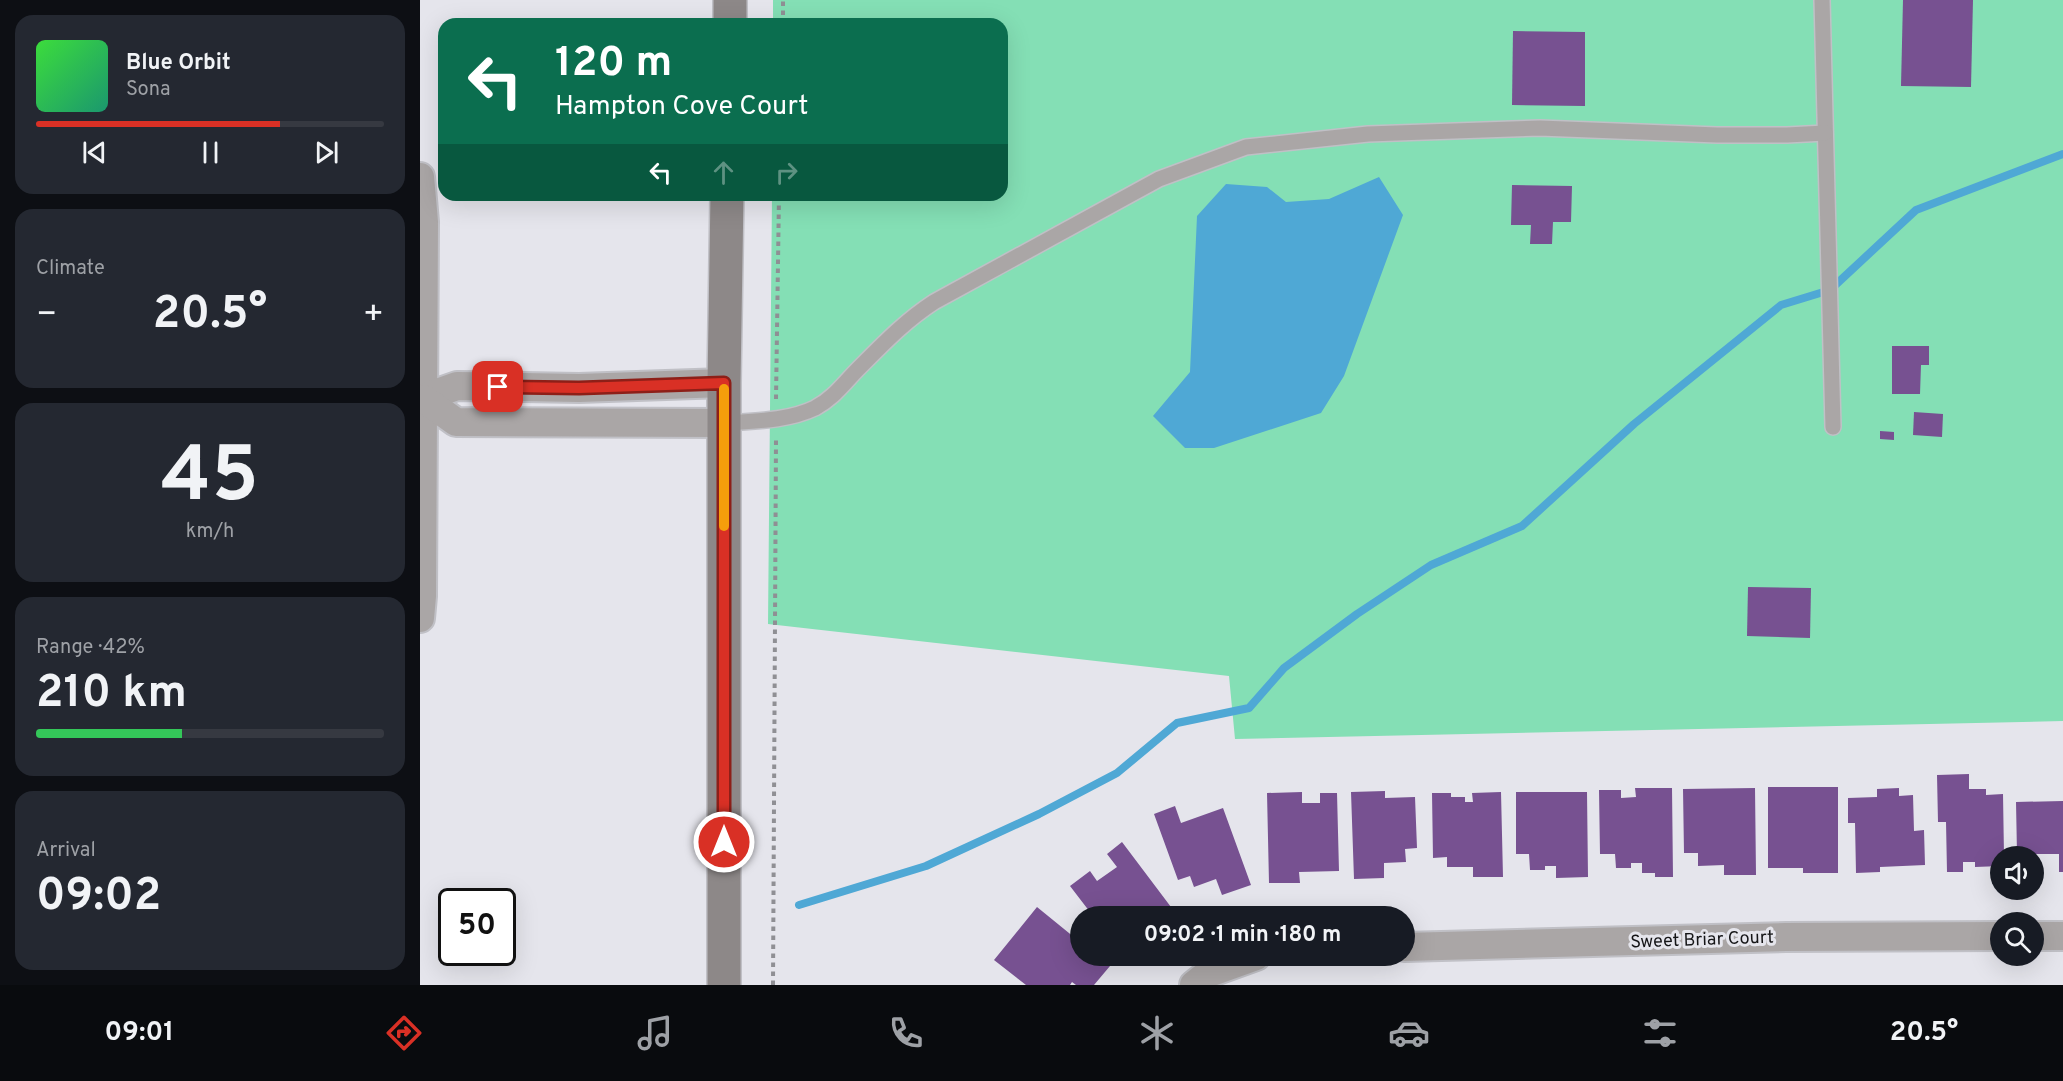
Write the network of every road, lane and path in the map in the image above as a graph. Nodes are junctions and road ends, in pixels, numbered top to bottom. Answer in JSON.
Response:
{"nodes":[{"id":1,"x":730,"y":0,"type":"edge"},
{"id":2,"x":783,"y":0,"type":"edge"},
{"id":3,"x":1822,"y":0,"type":"edge"},
{"id":4,"x":730,"y":18,"type":"edge"},
{"id":5,"x":783,"y":18,"type":"edge"},
{"id":6,"x":1825,"y":132,"type":"junction"},
{"id":7,"x":420,"y":177,"type":"edge"},
{"id":8,"x":727,"y":201,"type":"edge"},
{"id":9,"x":779,"y":201,"type":"edge"},
{"id":10,"x":724,"y":383,"type":"junction"},
{"id":11,"x":422,"y":399,"type":"edge"},
{"id":12,"x":776,"y":419,"type":"junction"},
{"id":13,"x":724,"y":423,"type":"junction"},
{"id":14,"x":1833,"y":427,"type":"dead end"},
{"id":15,"x":420,"y":618,"type":"edge"},
{"id":16,"x":1990,"y":936,"type":"edge"},
{"id":17,"x":2044,"y":936,"type":"edge"},
{"id":18,"x":2063,"y":936,"type":"edge"},
{"id":19,"x":1415,"y":947,"type":"edge"},
{"id":20,"x":1228,"y":966,"type":"edge"},
{"id":21,"x":724,"y":985,"type":"edge"},
{"id":22,"x":773,"y":985,"type":"edge"},
{"id":23,"x":1194,"y":985,"type":"edge"}],
"edges":[{"from":1,"to":4,"type":"main road"},
{"from":2,"to":5,"type":"path"},
{"from":3,"to":6,"type":"lane"},
{"from":6,"to":12,"type":"lane"},
{"from":6,"to":14,"type":"lane"},
{"from":7,"to":11,"type":"street"},
{"from":8,"to":10,"type":"main road"},
{"from":9,"to":12,"type":"path"},
{"from":10,"to":11,"type":"street"},
{"from":10,"to":13,"type":"main road"},
{"from":11,"to":13,"type":"street"},
{"from":11,"to":15,"type":"street"},
{"from":12,"to":13,"type":"lane"},
{"from":12,"to":22,"type":"path"},
{"from":13,"to":21,"type":"main road"},
{"from":16,"to":19,"type":"street","name":"Sweet Briar Court"},
{"from":17,"to":18,"type":"street"},
{"from":20,"to":23,"type":"street"}]}
